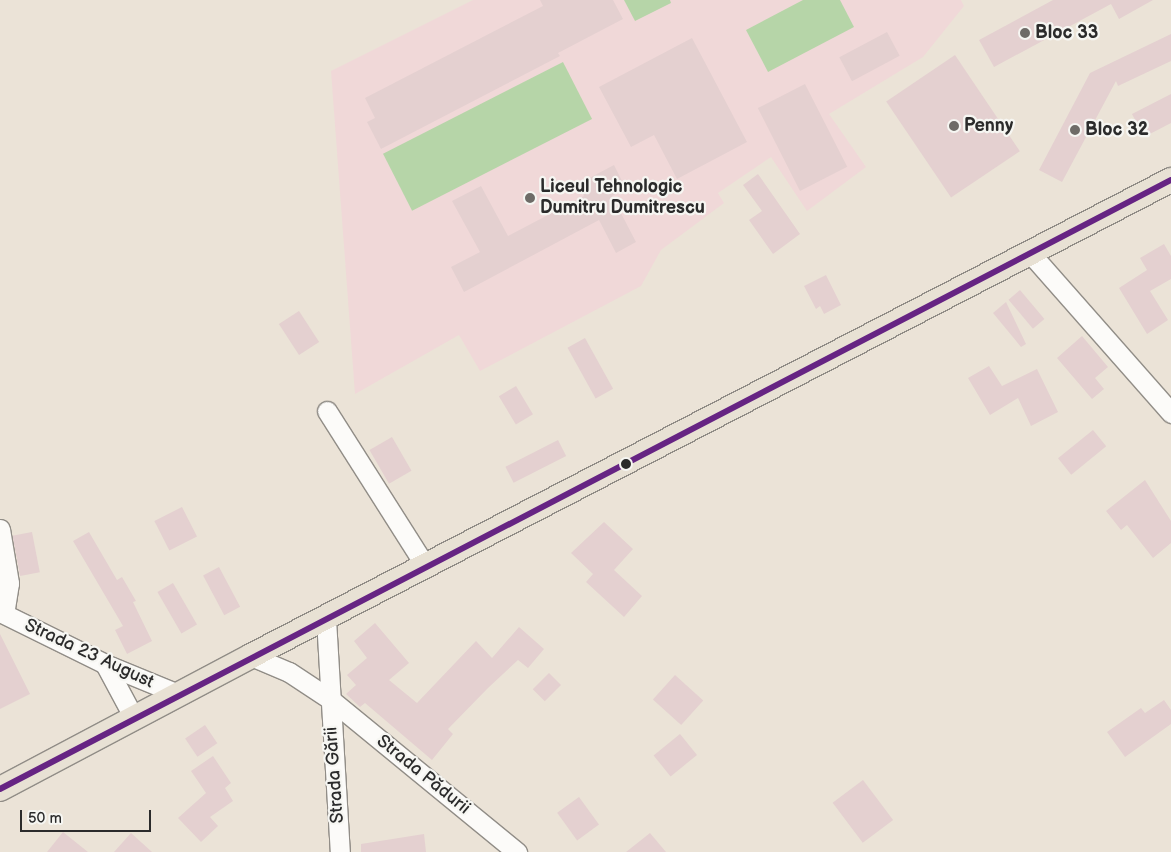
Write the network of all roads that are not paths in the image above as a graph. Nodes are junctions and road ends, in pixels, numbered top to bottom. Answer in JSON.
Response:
{"nodes":[{"id":1,"x":1171,"y":180,"type":"edge"},
{"id":2,"x":1031,"y":254,"type":"junction"},
{"id":3,"x":327,"y":410,"type":"dead end"},
{"id":4,"x":1171,"y":413,"type":"edge"},
{"id":5,"x":0,"y":529,"type":"edge"},
{"id":6,"x":426,"y":567,"type":"junction"},
{"id":7,"x":2,"y":613,"type":"edge"},
{"id":8,"x":326,"y":619,"type":"junction"},
{"id":9,"x":251,"y":656,"type":"junction"},
{"id":10,"x":105,"y":664,"type":"junction"},
{"id":11,"x":178,"y":694,"type":"junction"},
{"id":12,"x":330,"y":699,"type":"junction"},
{"id":13,"x":134,"y":718,"type":"junction"},
{"id":14,"x":0,"y":789,"type":"edge"},
{"id":15,"x":340,"y":852,"type":"edge"},
{"id":16,"x":517,"y":852,"type":"edge"}],
"edges":[{"from":1,"to":2,"type":"main road"},
{"from":2,"to":4,"type":"street"},
{"from":2,"to":6,"type":"main road"},
{"from":3,"to":6,"type":"street"},
{"from":5,"to":7,"type":"street"},
{"from":6,"to":8,"type":"main road"},
{"from":7,"to":10,"type":"street","name":"Strada 23 August"},
{"from":8,"to":9,"type":"main road"},
{"from":8,"to":12,"type":"street","name":"Strada Gării"},
{"from":9,"to":11,"type":"main road"},
{"from":9,"to":12,"type":"street","name":"Strada Pădurii"},
{"from":10,"to":11,"type":"street","name":"Strada 23 August"},
{"from":10,"to":13,"type":"street"},
{"from":11,"to":13,"type":"main road"},
{"from":12,"to":15,"type":"street","name":"Strada Gării"},
{"from":12,"to":16,"type":"street","name":"Strada Pădurii"},
{"from":13,"to":14,"type":"main road"}]}
